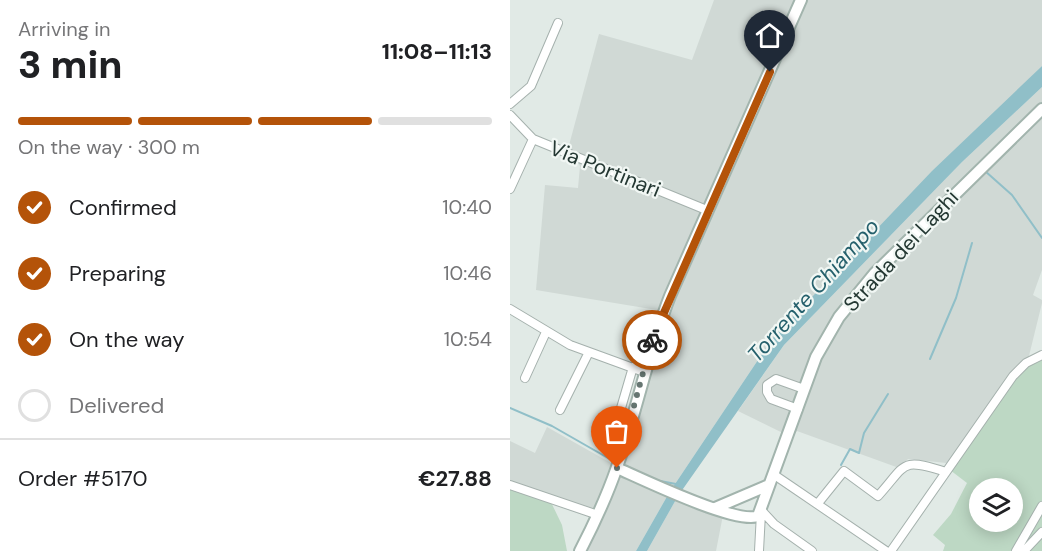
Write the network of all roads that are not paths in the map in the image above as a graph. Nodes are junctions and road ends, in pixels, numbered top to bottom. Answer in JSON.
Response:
{"nodes":[{"id":1,"x":801,"y":0,"type":"edge"},
{"id":2,"x":558,"y":23,"type":"dead end"},
{"id":3,"x":510,"y":104,"type":"edge"},
{"id":4,"x":1042,"y":109,"type":"edge"},
{"id":5,"x":510,"y":115,"type":"edge"},
{"id":6,"x":533,"y":140,"type":"junction"},
{"id":7,"x":510,"y":189,"type":"edge"},
{"id":8,"x":708,"y":211,"type":"junction"},
{"id":9,"x":510,"y":309,"type":"edge"},
{"id":10,"x":546,"y":332,"type":"junction"},
{"id":11,"x":589,"y":352,"type":"junction"},
{"id":12,"x":1042,"y":355,"type":"edge"},
{"id":13,"x":633,"y":367,"type":"junction"},
{"id":14,"x":645,"y":372,"type":"junction"},
{"id":15,"x":525,"y":378,"type":"dead end"},
{"id":16,"x":804,"y":389,"type":"junction"},
{"id":17,"x":798,"y":409,"type":"junction"},
{"id":18,"x":560,"y":410,"type":"dead end"},
{"id":19,"x":609,"y":449,"type":"dead end"},
{"id":20,"x":617,"y":468,"type":"junction"},
{"id":21,"x":946,"y":472,"type":"junction"},
{"id":22,"x":773,"y":474,"type":"junction"},
{"id":23,"x":510,"y":485,"type":"edge"},
{"id":24,"x":769,"y":485,"type":"junction"},
{"id":25,"x":746,"y":495,"type":"junction"},
{"id":26,"x":819,"y":502,"type":"junction"},
{"id":27,"x":1042,"y":506,"type":"edge"},
{"id":28,"x":715,"y":508,"type":"junction"},
{"id":29,"x":756,"y":512,"type":"junction"},
{"id":30,"x":598,"y":515,"type":"junction"},
{"id":31,"x":774,"y":524,"type":"junction"},
{"id":32,"x":761,"y":526,"type":"junction"},
{"id":33,"x":1042,"y":532,"type":"edge"},
{"id":34,"x":760,"y":538,"type":"junction"},
{"id":35,"x":580,"y":551,"type":"edge"},
{"id":36,"x":759,"y":551,"type":"edge"},
{"id":37,"x":812,"y":551,"type":"edge"},
{"id":38,"x":886,"y":551,"type":"edge"},
{"id":39,"x":891,"y":551,"type":"edge"},
{"id":40,"x":1016,"y":551,"type":"edge"},
{"id":41,"x":1024,"y":551,"type":"edge"}],
"edges":[{"from":1,"to":8,"type":"street"},
{"from":2,"to":3,"type":"street"},
{"from":4,"to":16,"type":"street","name":"Strada dei Laghi"},
{"from":5,"to":6,"type":"street","name":"Via Portinari"},
{"from":6,"to":7,"type":"street"},
{"from":6,"to":8,"type":"street","name":"Via Portinari"},
{"from":8,"to":14,"type":"street"},
{"from":9,"to":10,"type":"street"},
{"from":10,"to":11,"type":"street"},
{"from":10,"to":15,"type":"street"},
{"from":11,"to":13,"type":"street"},
{"from":11,"to":18,"type":"street"},
{"from":12,"to":21,"type":"street"},
{"from":13,"to":14,"type":"street"},
{"from":13,"to":19,"type":"street"},
{"from":14,"to":20,"type":"street"},
{"from":16,"to":17,"type":"street","name":"Strada dei Laghi"},
{"from":16,"to":17,"type":"street"},
{"from":17,"to":22,"type":"street","name":"Strada dei Laghi"},
{"from":20,"to":28,"type":"street"},
{"from":20,"to":30,"type":"street"},
{"from":21,"to":26,"type":"street"},
{"from":21,"to":39,"type":"street"},
{"from":22,"to":24,"type":"street","name":"Strada dei Laghi"},
{"from":22,"to":26,"type":"street"},
{"from":23,"to":30,"type":"street"},
{"from":24,"to":25,"type":"street"},
{"from":24,"to":29,"type":"street","name":"Strada dei Laghi"},
{"from":25,"to":28,"type":"street"},
{"from":25,"to":29,"type":"street"},
{"from":25,"to":29,"type":"street"},
{"from":26,"to":38,"type":"street"},
{"from":27,"to":40,"type":"street"},
{"from":28,"to":29,"type":"street"},
{"from":29,"to":31,"type":"street"},
{"from":29,"to":32,"type":"street"},
{"from":29,"to":34,"type":"street"},
{"from":30,"to":35,"type":"street"},
{"from":31,"to":32,"type":"street"},
{"from":31,"to":37,"type":"street"},
{"from":32,"to":34,"type":"street"},
{"from":33,"to":41,"type":"street"},
{"from":34,"to":36,"type":"street"}]}
